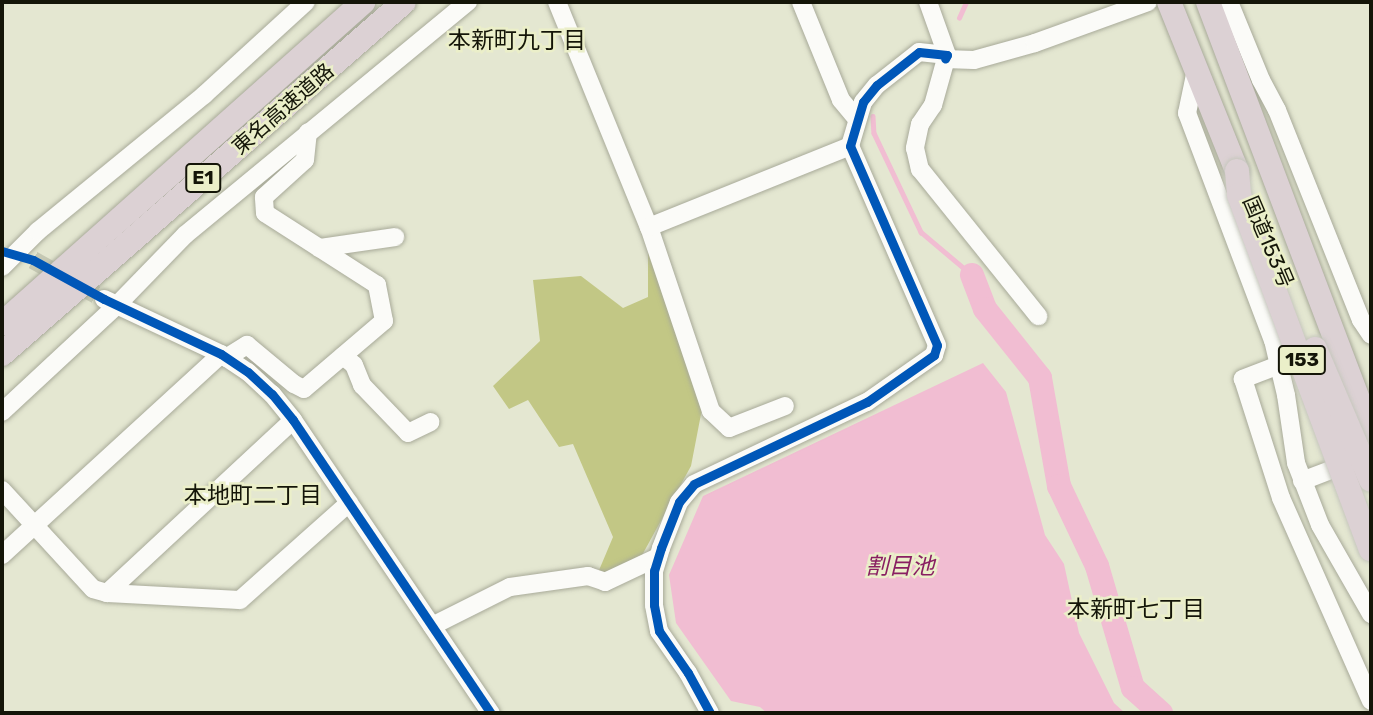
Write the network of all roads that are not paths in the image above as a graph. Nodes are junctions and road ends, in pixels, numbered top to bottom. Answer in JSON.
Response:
{"nodes":[{"id":1,"x":306,"y":2,"type":"edge"},
{"id":2,"x":363,"y":2,"type":"edge"},
{"id":3,"x":404,"y":2,"type":"edge"},
{"id":4,"x":468,"y":2,"type":"edge"},
{"id":5,"x":557,"y":2,"type":"edge"},
{"id":6,"x":801,"y":2,"type":"edge"},
{"id":7,"x":928,"y":2,"type":"edge"},
{"id":8,"x":1148,"y":2,"type":"edge"},
{"id":9,"x":1168,"y":2,"type":"edge"},
{"id":10,"x":1208,"y":2,"type":"edge"},
{"id":11,"x":1229,"y":2,"type":"edge"},
{"id":12,"x":946,"y":57,"type":"junction"},
{"id":13,"x":1196,"y":70,"type":"junction"},
{"id":14,"x":856,"y":118,"type":"junction"},
{"id":15,"x":308,"y":132,"type":"junction"},
{"id":16,"x":850,"y":146,"type":"junction"},
{"id":17,"x":1264,"y":156,"type":"junction"},
{"id":18,"x":1237,"y":170,"type":"junction"},
{"id":19,"x":172,"y":205,"type":"junction"},
{"id":20,"x":649,"y":227,"type":"junction"},
{"id":21,"x":395,"y":237,"type":"dead end"},
{"id":22,"x":319,"y":248,"type":"junction"},
{"id":23,"x":6,"y":258,"type":"edge"},
{"id":24,"x":33,"y":260,"type":"tunnel mouth"},
{"id":25,"x":111,"y":302,"type":"junction"},
{"id":26,"x":1038,"y":316,"type":"dead end"},
{"id":27,"x":2,"y":324,"type":"edge"},
{"id":28,"x":1371,"y":335,"type":"edge"},
{"id":29,"x":2,"y":354,"type":"edge"},
{"id":30,"x":223,"y":356,"type":"junction"},
{"id":31,"x":342,"y":356,"type":"junction"},
{"id":32,"x":1279,"y":365,"type":"junction"},
{"id":33,"x":2,"y":368,"type":"edge"},
{"id":34,"x":1371,"y":395,"type":"edge"},
{"id":35,"x":785,"y":406,"type":"dead end"},
{"id":36,"x":2,"y":412,"type":"edge"},
{"id":37,"x":293,"y":420,"type":"junction"},
{"id":38,"x":431,"y":422,"type":"dead end"},
{"id":39,"x":1371,"y":433,"type":"edge"},
{"id":40,"x":1371,"y":453,"type":"edge"},
{"id":41,"x":1302,"y":481,"type":"junction"},
{"id":42,"x":1371,"y":481,"type":"edge"},
{"id":43,"x":2,"y":490,"type":"edge"},
{"id":44,"x":349,"y":503,"type":"junction"},
{"id":45,"x":34,"y":526,"type":"junction"},
{"id":46,"x":1371,"y":549,"type":"edge"},
{"id":47,"x":2,"y":555,"type":"edge"},
{"id":48,"x":658,"y":557,"type":"junction"},
{"id":49,"x":107,"y":593,"type":"junction"},
{"id":50,"x":1371,"y":614,"type":"edge"},
{"id":51,"x":432,"y":626,"type":"junction"},
{"id":52,"x":1371,"y":701,"type":"edge"},
{"id":53,"x":491,"y":713,"type":"edge"},
{"id":54,"x":710,"y":713,"type":"edge"}],
"edges":[{"from":1,"to":23,"type":"street"},
{"from":2,"to":27,"type":"highway","name":"東名高速道路","number":"E1"},
{"from":3,"to":19,"type":"highway","name":"東名高速道路","number":"E1"},
{"from":4,"to":15,"type":"street"},
{"from":5,"to":20,"type":"street"},
{"from":6,"to":14,"type":"street"},
{"from":7,"to":12,"type":"street"},
{"from":8,"to":12,"type":"street"},
{"from":9,"to":13,"type":"highway","name":"国道153号","number":"153"},
{"from":10,"to":17,"type":"highway","name":"国道153号","number":"153"},
{"from":11,"to":28,"type":"street"},
{"from":12,"to":14,"type":"street"},
{"from":12,"to":26,"type":"street"},
{"from":13,"to":18,"type":"highway","name":"国道153号","number":"153"},
{"from":13,"to":32,"type":"street"},
{"from":14,"to":16,"type":"street"},
{"from":15,"to":22,"type":"street"},
{"from":15,"to":25,"type":"street"},
{"from":16,"to":20,"type":"street"},
{"from":16,"to":48,"type":"street"},
{"from":17,"to":34,"type":"highway","number":"153"},
{"from":17,"to":39,"type":"highway","name":"国道153号","number":"153"},
{"from":18,"to":42,"type":"highway","name":"国道153号","number":"153","bridge":true},
{"from":18,"to":46,"type":"highway","number":"153","bridge":true},
{"from":19,"to":29,"type":"highway","name":"東名高速道路","number":"E1"},
{"from":19,"to":33,"type":"highway"},
{"from":20,"to":35,"type":"street"},
{"from":21,"to":22,"type":"street"},
{"from":22,"to":31,"type":"street"},
{"from":23,"to":24,"type":"street"},
{"from":25,"to":30,"type":"street"},
{"from":25,"to":36,"type":"street"},
{"from":30,"to":31,"type":"street"},
{"from":30,"to":37,"type":"street"},
{"from":30,"to":45,"type":"street"},
{"from":31,"to":38,"type":"street"},
{"from":32,"to":41,"type":"street"},
{"from":32,"to":52,"type":"street"},
{"from":37,"to":44,"type":"street"},
{"from":37,"to":49,"type":"street"},
{"from":40,"to":41,"type":"street"},
{"from":41,"to":50,"type":"street"},
{"from":43,"to":45,"type":"street"},
{"from":44,"to":49,"type":"street"},
{"from":44,"to":51,"type":"street"},
{"from":45,"to":47,"type":"street"},
{"from":45,"to":49,"type":"street"},
{"from":48,"to":51,"type":"street"},
{"from":48,"to":54,"type":"street"},
{"from":51,"to":53,"type":"street"}]}
